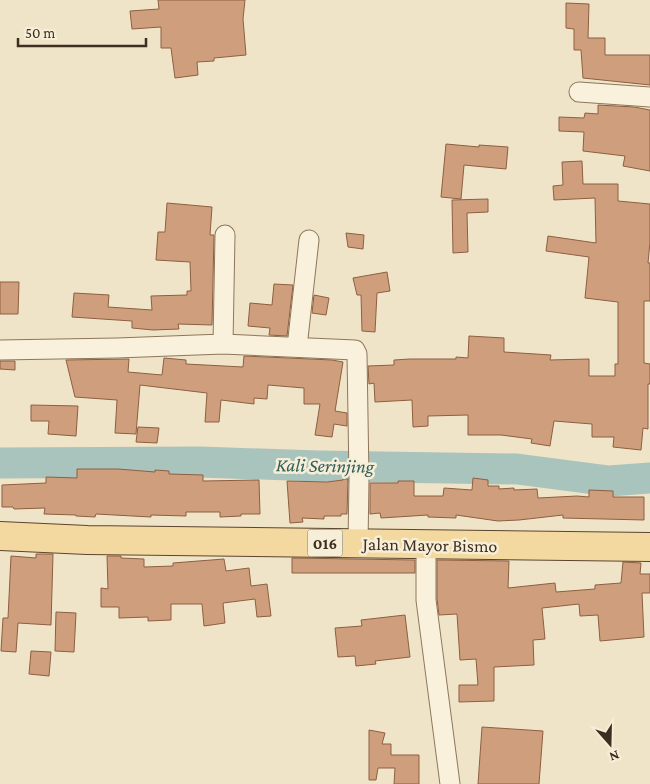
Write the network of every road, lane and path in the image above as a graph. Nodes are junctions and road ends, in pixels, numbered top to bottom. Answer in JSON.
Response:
{"nodes":[{"id":1,"x":579,"y":92,"type":"dead end"},
{"id":2,"x":650,"y":97,"type":"edge"},
{"id":3,"x":225,"y":235,"type":"dead end"},
{"id":4,"x":309,"y":240,"type":"dead end"},
{"id":5,"x":223,"y":344,"type":"junction"},
{"id":6,"x":297,"y":347,"type":"junction"},
{"id":7,"x":0,"y":350,"type":"edge"},
{"id":8,"x":0,"y":536,"type":"edge"},
{"id":9,"x":358,"y":544,"type":"junction"},
{"id":10,"x":426,"y":545,"type":"junction"},
{"id":11,"x":650,"y":547,"type":"edge"},
{"id":12,"x":450,"y":784,"type":"edge"}],
"edges":[{"from":1,"to":2,"type":"street"},
{"from":3,"to":5,"type":"street"},
{"from":4,"to":6,"type":"street"},
{"from":5,"to":6,"type":"street"},
{"from":5,"to":7,"type":"street"},
{"from":6,"to":9,"type":"street"},
{"from":8,"to":9,"type":"main road","name":"Jalan Mayor Bismo","number":"016"},
{"from":9,"to":10,"type":"main road","name":"Jalan Mayor Bismo","number":"016"},
{"from":10,"to":11,"type":"main road","name":"Jalan Mayor Bismo","number":"016"},
{"from":10,"to":12,"type":"street"}]}
